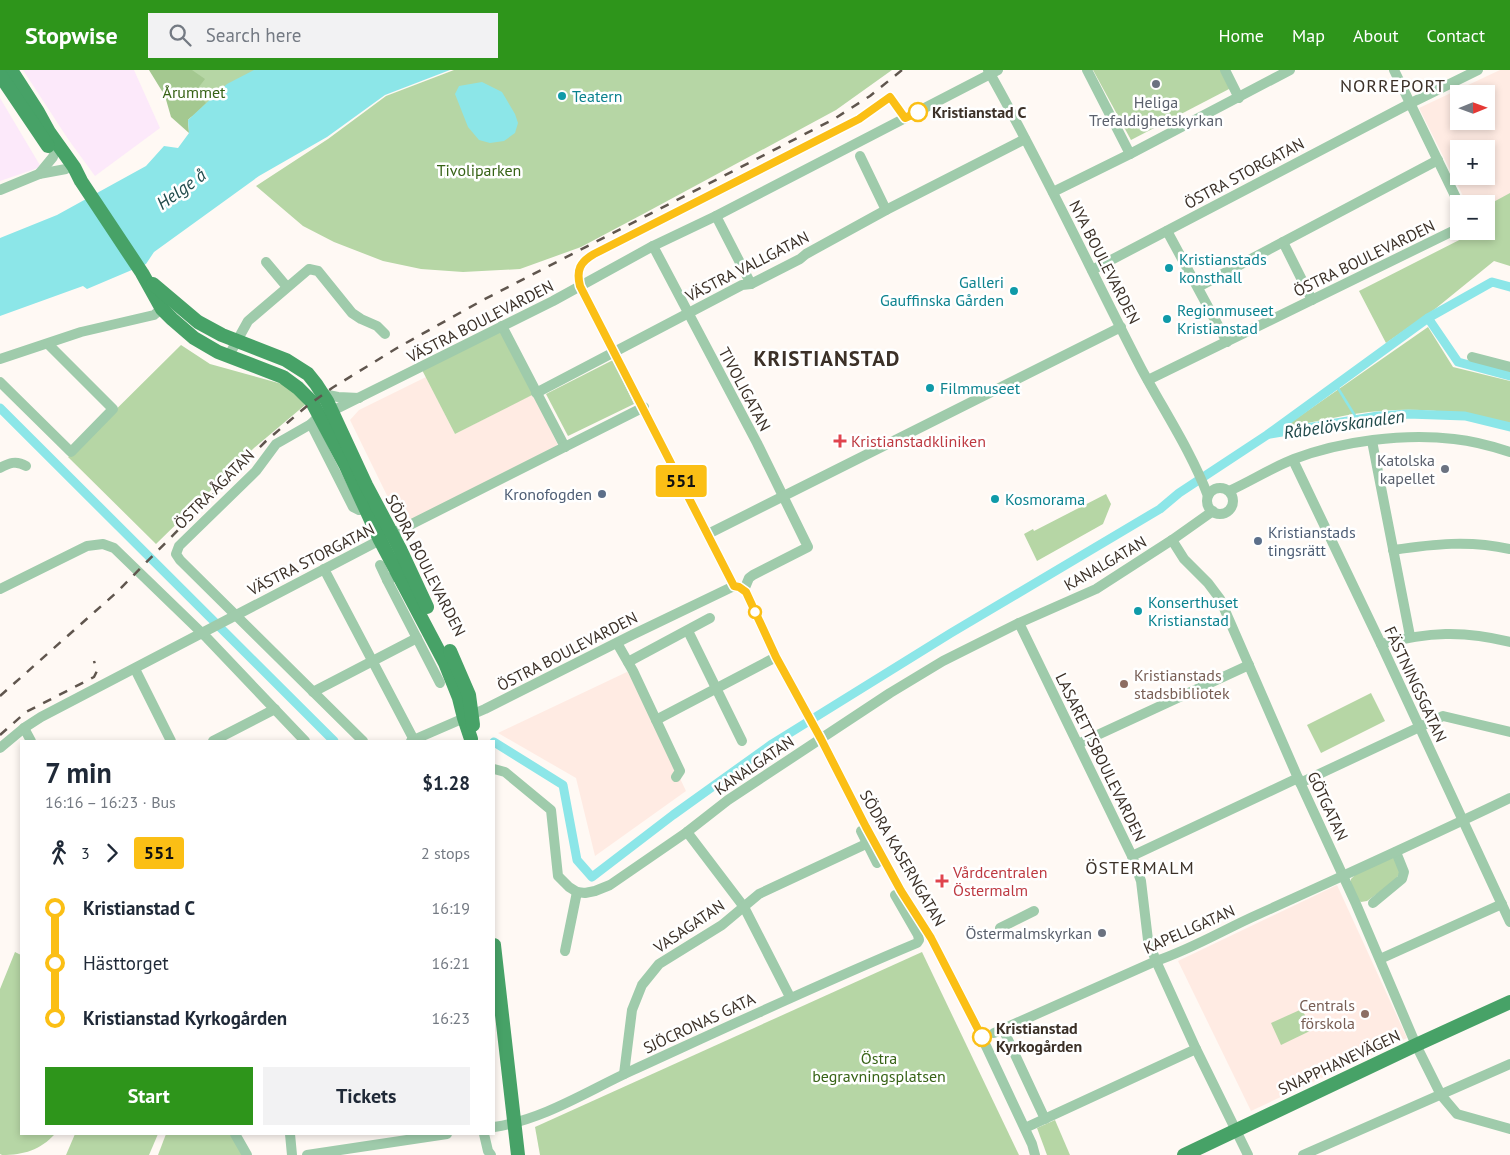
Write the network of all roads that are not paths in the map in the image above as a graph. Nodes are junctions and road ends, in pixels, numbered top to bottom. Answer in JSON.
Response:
{"nodes":[{"id":1,"x":4,"y":70,"type":"edge"},
{"id":2,"x":11,"y":70,"type":"edge"},
{"id":3,"x":1087,"y":70,"type":"edge"},
{"id":4,"x":1225,"y":70,"type":"edge"},
{"id":5,"x":1290,"y":70,"type":"edge"},
{"id":6,"x":1394,"y":70,"type":"edge"},
{"id":7,"x":1478,"y":70,"type":"edge"},
{"id":8,"x":992,"y":71,"type":"edge"},
{"id":9,"x":0,"y":75,"type":"edge"},
{"id":10,"x":1239,"y":98,"type":"junction"},
{"id":11,"x":1411,"y":103,"type":"junction"},
{"id":12,"x":1025,"y":139,"type":"junction"},
{"id":13,"x":53,"y":143,"type":"junction"},
{"id":14,"x":1130,"y":154,"type":"junction"},
{"id":15,"x":860,"y":156,"type":"dead end"},
{"id":16,"x":1438,"y":160,"type":"junction"},
{"id":17,"x":66,"y":169,"type":"junction"},
{"id":18,"x":39,"y":174,"type":"junction"},
{"id":19,"x":83,"y":184,"type":"junction"},
{"id":20,"x":0,"y":190,"type":"edge"},
{"id":21,"x":1053,"y":192,"type":"junction"},
{"id":22,"x":1455,"y":195,"type":"edge"},
{"id":23,"x":886,"y":210,"type":"junction"},
{"id":24,"x":716,"y":216,"type":"junction"},
{"id":25,"x":1167,"y":231,"type":"junction"},
{"id":26,"x":1450,"y":232,"type":"edge"},
{"id":27,"x":1283,"y":242,"type":"junction"},
{"id":28,"x":653,"y":246,"type":"junction"},
{"id":29,"x":266,"y":262,"type":"dead end"},
{"id":30,"x":1092,"y":270,"type":"junction"},
{"id":31,"x":751,"y":284,"type":"junction"},
{"id":32,"x":580,"y":286,"type":"junction"},
{"id":33,"x":287,"y":287,"type":"junction"},
{"id":34,"x":1198,"y":287,"type":"junction"},
{"id":35,"x":1312,"y":300,"type":"junction"},
{"id":36,"x":166,"y":305,"type":"junction"},
{"id":37,"x":688,"y":313,"type":"junction"},
{"id":38,"x":502,"y":326,"type":"junction"},
{"id":39,"x":1121,"y":327,"type":"junction"},
{"id":40,"x":385,"y":334,"type":"dead end"},
{"id":41,"x":236,"y":341,"type":"junction"},
{"id":42,"x":1227,"y":342,"type":"junction"},
{"id":43,"x":48,"y":344,"type":"junction"},
{"id":44,"x":614,"y":351,"type":"junction"},
{"id":45,"x":228,"y":357,"type":"junction"},
{"id":46,"x":1472,"y":357,"type":"dead end"},
{"id":47,"x":0,"y":359,"type":"edge"},
{"id":48,"x":1510,"y":367,"type":"edge"},
{"id":49,"x":1148,"y":380,"type":"junction"},
{"id":50,"x":0,"y":382,"type":"edge"},
{"id":51,"x":536,"y":393,"type":"junction"},
{"id":52,"x":323,"y":394,"type":"junction"},
{"id":53,"x":360,"y":398,"type":"junction"},
{"id":54,"x":644,"y":407,"type":"junction"},
{"id":55,"x":321,"y":418,"type":"junction"},
{"id":56,"x":1372,"y":440,"type":"junction"},
{"id":57,"x":564,"y":447,"type":"junction"},
{"id":58,"x":1510,"y":452,"type":"edge"},
{"id":59,"x":1293,"y":460,"type":"junction"},
{"id":60,"x":26,"y":466,"type":"dead end"},
{"id":61,"x":0,"y":468,"type":"edge"},
{"id":62,"x":1207,"y":484,"type":"junction"},
{"id":63,"x":1227,"y":493,"type":"junction"},
{"id":64,"x":783,"y":497,"type":"junction"},
{"id":65,"x":1210,"y":504,"type":"junction"},
{"id":66,"x":708,"y":534,"type":"junction"},
{"id":67,"x":387,"y":537,"type":"junction"},
{"id":68,"x":1172,"y":540,"type":"junction"},
{"id":69,"x":808,"y":547,"type":"joint"},
{"id":70,"x":1510,"y":549,"type":"edge"},
{"id":71,"x":1393,"y":550,"type":"junction"},
{"id":72,"x":380,"y":565,"type":"dead end"},
{"id":73,"x":324,"y":569,"type":"junction"},
{"id":74,"x":393,"y":577,"type":"junction"},
{"id":75,"x":739,"y":588,"type":"junction"},
{"id":76,"x":0,"y":589,"type":"edge"},
{"id":77,"x":231,"y":617,"type":"junction"},
{"id":78,"x":710,"y":618,"type":"dead end"},
{"id":79,"x":1019,"y":623,"type":"junction"},
{"id":80,"x":688,"y":631,"type":"junction"},
{"id":81,"x":205,"y":632,"type":"junction"},
{"id":82,"x":1410,"y":636,"type":"junction"},
{"id":83,"x":417,"y":638,"type":"junction"},
{"id":84,"x":1510,"y":642,"type":"edge"},
{"id":85,"x":617,"y":643,"type":"junction"},
{"id":86,"x":1381,"y":644,"type":"junction"},
{"id":87,"x":776,"y":657,"type":"junction"},
{"id":88,"x":373,"y":662,"type":"junction"},
{"id":89,"x":628,"y":662,"type":"junction"},
{"id":90,"x":1249,"y":665,"type":"junction"},
{"id":91,"x":135,"y":669,"type":"junction"},
{"id":92,"x":440,"y":683,"type":"dead end"},
{"id":93,"x":716,"y":690,"type":"junction"},
{"id":94,"x":313,"y":692,"type":"junction"},
{"id":95,"x":276,"y":709,"type":"junction"},
{"id":96,"x":468,"y":716,"type":"junction"},
{"id":97,"x":656,"y":720,"type":"junction"},
{"id":98,"x":1419,"y":726,"type":"junction"},
{"id":99,"x":24,"y":728,"type":"junction"},
{"id":100,"x":1510,"y":732,"type":"edge"},
{"id":101,"x":821,"y":739,"type":"junction"},
{"id":102,"x":30,"y":740,"type":"edge"},
{"id":103,"x":170,"y":740,"type":"edge"},
{"id":104,"x":215,"y":740,"type":"edge"},
{"id":105,"x":304,"y":740,"type":"edge"},
{"id":106,"x":362,"y":740,"type":"edge"},
{"id":107,"x":412,"y":740,"type":"edge"},
{"id":108,"x":414,"y":740,"type":"edge"},
{"id":109,"x":472,"y":740,"type":"edge"},
{"id":110,"x":742,"y":741,"type":"dead end"},
{"id":111,"x":1078,"y":744,"type":"junction"},
{"id":112,"x":0,"y":748,"type":"edge"},
{"id":113,"x":495,"y":769,"type":"edge"},
{"id":114,"x":676,"y":777,"type":"dead end"},
{"id":115,"x":1299,"y":781,"type":"junction"},
{"id":116,"x":1510,"y":798,"type":"edge"},
{"id":117,"x":1463,"y":820,"type":"junction"},
{"id":118,"x":687,"y":832,"type":"junction"},
{"id":119,"x":866,"y":844,"type":"junction"},
{"id":120,"x":1396,"y":852,"type":"junction"},
{"id":121,"x":1132,"y":856,"type":"junction"},
{"id":122,"x":1344,"y":876,"type":"junction"},
{"id":123,"x":577,"y":892,"type":"junction"},
{"id":124,"x":1373,"y":902,"type":"dead end"},
{"id":125,"x":1502,"y":904,"type":"junction"},
{"id":126,"x":744,"y":907,"type":"junction"},
{"id":127,"x":1034,"y":910,"type":"dead end"},
{"id":128,"x":1510,"y":922,"type":"edge"},
{"id":129,"x":1000,"y":928,"type":"dead end"},
{"id":130,"x":917,"y":944,"type":"joint"},
{"id":131,"x":565,"y":951,"type":"dead end"},
{"id":132,"x":495,"y":954,"type":"edge"},
{"id":133,"x":1380,"y":959,"type":"junction"},
{"id":134,"x":1156,"y":961,"type":"junction"},
{"id":135,"x":790,"y":997,"type":"junction"},
{"id":136,"x":1510,"y":1002,"type":"edge"},
{"id":137,"x":1416,"y":1045,"type":"junction"},
{"id":138,"x":1196,"y":1049,"type":"junction"},
{"id":139,"x":1510,"y":1064,"type":"edge"},
{"id":140,"x":624,"y":1074,"type":"junction"},
{"id":141,"x":1441,"y":1095,"type":"junction"},
{"id":142,"x":1045,"y":1119,"type":"junction"},
{"id":143,"x":515,"y":1124,"type":"junction"},
{"id":144,"x":495,"y":1127,"type":"edge"},
{"id":145,"x":1025,"y":1128,"type":"junction"},
{"id":146,"x":1235,"y":1129,"type":"junction"},
{"id":147,"x":1510,"y":1129,"type":"edge"},
{"id":148,"x":236,"y":1135,"type":"edge"},
{"id":149,"x":290,"y":1135,"type":"edge"},
{"id":150,"x":373,"y":1135,"type":"edge"},
{"id":151,"x":440,"y":1135,"type":"edge"},
{"id":152,"x":484,"y":1135,"type":"edge"},
{"id":153,"x":374,"y":1145,"type":"junction"},
{"id":154,"x":247,"y":1155,"type":"edge"},
{"id":155,"x":292,"y":1155,"type":"edge"},
{"id":156,"x":307,"y":1155,"type":"edge"},
{"id":157,"x":491,"y":1155,"type":"edge"},
{"id":158,"x":518,"y":1155,"type":"edge"},
{"id":159,"x":1035,"y":1155,"type":"edge"},
{"id":160,"x":1184,"y":1155,"type":"edge"},
{"id":161,"x":1248,"y":1155,"type":"edge"},
{"id":162,"x":1304,"y":1155,"type":"edge"}],
"edges":[{"from":1,"to":13,"type":"street"},
{"from":2,"to":13,"type":"main road"},
{"from":3,"to":14,"type":"street"},
{"from":4,"to":10,"type":"street"},
{"from":5,"to":10,"type":"street"},
{"from":6,"to":11,"type":"street"},
{"from":7,"to":11,"type":"street","name":"ÖSTRA STORGATAN"},
{"from":8,"to":12,"type":"street","name":"NYA BOULEVARDEN"},
{"from":8,"to":24,"type":"street","name":"VÄSTRA BOULEVARDEN"},
{"from":9,"to":13,"type":"main road"},
{"from":10,"to":14,"type":"street"},
{"from":11,"to":16,"type":"street"},
{"from":11,"to":25,"type":"street","name":"ÖSTRA STORGATAN"},
{"from":12,"to":21,"type":"street","name":"NYA BOULEVARDEN"},
{"from":12,"to":23,"type":"street","name":"VÄSTRA VALLGATAN"},
{"from":13,"to":17,"type":"main road"},
{"from":13,"to":18,"type":"street"},
{"from":13,"to":19,"type":"main road"},
{"from":14,"to":21,"type":"street"},
{"from":15,"to":23,"type":"street"},
{"from":16,"to":22,"type":"street"},
{"from":16,"to":27,"type":"street"},
{"from":17,"to":18,"type":"street"},
{"from":17,"to":19,"type":"main road"},
{"from":18,"to":20,"type":"street"},
{"from":19,"to":36,"type":"main road"},
{"from":21,"to":30,"type":"street","name":"NYA BOULEVARDEN"},
{"from":23,"to":31,"type":"street","name":"VÄSTRA VALLGATAN"},
{"from":24,"to":28,"type":"street","name":"VÄSTRA BOULEVARDEN"},
{"from":24,"to":31,"type":"street"},
{"from":25,"to":30,"type":"street","name":"ÖSTRA STORGATAN"},
{"from":25,"to":34,"type":"street"},
{"from":26,"to":35,"type":"street","name":"ÖSTRA BOULEVARDEN"},
{"from":27,"to":34,"type":"street"},
{"from":27,"to":35,"type":"street"},
{"from":28,"to":32,"type":"street","name":"VÄSTRA BOULEVARDEN"},
{"from":28,"to":37,"type":"street","name":"TIVOLIGATAN"},
{"from":29,"to":33,"type":"street"},
{"from":30,"to":39,"type":"street","name":"NYA BOULEVARDEN"},
{"from":31,"to":37,"type":"street","name":"VÄSTRA VALLGATAN"},
{"from":32,"to":38,"type":"street","name":"VÄSTRA BOULEVARDEN"},
{"from":32,"to":44,"type":"street","name":"SÖDRA KASERNGATAN"},
{"from":33,"to":40,"type":"street"},
{"from":33,"to":41,"type":"street"},
{"from":34,"to":42,"type":"street"},
{"from":35,"to":42,"type":"street","name":"ÖSTRA BOULEVARDEN"},
{"from":36,"to":41,"type":"main road"},
{"from":36,"to":43,"type":"street"},
{"from":36,"to":45,"type":"main road"},
{"from":37,"to":44,"type":"street","name":"VÄSTRA VALLGATAN"},
{"from":37,"to":64,"type":"street","name":"TIVOLIGATAN"},
{"from":38,"to":51,"type":"street"},
{"from":38,"to":53,"type":"street","name":"VÄSTRA BOULEVARDEN"},
{"from":39,"to":49,"type":"street","name":"NYA BOULEVARDEN"},
{"from":39,"to":64,"type":"street"},
{"from":41,"to":45,"type":"street"},
{"from":41,"to":52,"type":"main road"},
{"from":42,"to":49,"type":"street","name":"ÖSTRA BOULEVARDEN"},
{"from":43,"to":47,"type":"street"},
{"from":43,"to":50,"type":"street"},
{"from":44,"to":51,"type":"street","name":"VÄSTRA VALLGATAN"},
{"from":44,"to":54,"type":"street","name":"SÖDRA KASERNGATAN"},
{"from":45,"to":55,"type":"main road"},
{"from":46,"to":48,"type":"street"},
{"from":49,"to":62,"type":"street","name":"NYA BOULEVARDEN"},
{"from":51,"to":57,"type":"street"},
{"from":52,"to":53,"type":"street"},
{"from":52,"to":55,"type":"main road"},
{"from":53,"to":55,"type":"street","name":"VÄSTRA BOULEVARDEN"},
{"from":54,"to":57,"type":"street","name":"VÄSTRA STORGATAN"},
{"from":54,"to":66,"type":"street","name":"SÖDRA KASERNGATAN"},
{"from":55,"to":67,"type":"main road","name":"SÖDRA BOULEVARDEN"},
{"from":55,"to":67,"type":"main road","name":"SÖDRA BOULEVARDEN"},
{"from":55,"to":77,"type":"street","name":"ÖSTRA ÅGATAN"},
{"from":56,"to":58,"type":"street"},
{"from":56,"to":59,"type":"street"},
{"from":56,"to":71,"type":"street"},
{"from":57,"to":67,"type":"street","name":"VÄSTRA STORGATAN"},
{"from":59,"to":63,"type":"street"},
{"from":59,"to":86,"type":"street","name":"FÄSTNINGSGATAN"},
{"from":60,"to":61,"type":"street"},
{"from":62,"to":63,"type":"street","name":"NYA BOULEVARDEN"},
{"from":62,"to":65,"type":"street","name":"NYA BOULEVARDEN"},
{"from":63,"to":65,"type":"street"},
{"from":63,"to":65,"type":"street"},
{"from":64,"to":66,"type":"street"},
{"from":64,"to":69,"type":"street","name":"TIVOLIGATAN"},
{"from":65,"to":68,"type":"street","name":"KANALGATAN"},
{"from":66,"to":75,"type":"street","name":"SÖDRA KASERNGATAN"},
{"from":67,"to":73,"type":"street","name":"VÄSTRA STORGATAN"},
{"from":67,"to":74,"type":"main road","name":"SÖDRA BOULEVARDEN"},
{"from":67,"to":96,"type":"main road","name":"SÖDRA BOULEVARDEN"},
{"from":68,"to":79,"type":"street","name":"KANALGATAN"},
{"from":68,"to":90,"type":"street","name":"GÖTGATAN"},
{"from":69,"to":75,"type":"street","name":"ÖSTRA BOULEVARDEN"},
{"from":70,"to":71,"type":"street"},
{"from":71,"to":82,"type":"street"},
{"from":72,"to":74,"type":"street"},
{"from":73,"to":77,"type":"street","name":"VÄSTRA STORGATAN"},
{"from":73,"to":88,"type":"street"},
{"from":74,"to":83,"type":"street"},
{"from":74,"to":96,"type":"main road","name":"SÖDRA BOULEVARDEN"},
{"from":75,"to":85,"type":"street","name":"ÖSTRA BOULEVARDEN"},
{"from":75,"to":87,"type":"street","name":"SÖDRA KASERNGATAN"},
{"from":76,"to":81,"type":"street"},
{"from":77,"to":81,"type":"street","name":"VÄSTRA STORGATAN"},
{"from":77,"to":94,"type":"street","name":"ÖSTRA ÅGATAN"},
{"from":78,"to":80,"type":"street"},
{"from":79,"to":101,"type":"street","name":"KANALGATAN"},
{"from":79,"to":111,"type":"street","name":"LASARETTSBOULEVARDEN"},
{"from":80,"to":89,"type":"street"},
{"from":80,"to":93,"type":"street"},
{"from":81,"to":91,"type":"street","name":"VÄSTRA STORGATAN"},
{"from":81,"to":95,"type":"street"},
{"from":82,"to":84,"type":"street"},
{"from":82,"to":86,"type":"street"},
{"from":83,"to":88,"type":"street"},
{"from":83,"to":92,"type":"street"},
{"from":85,"to":89,"type":"street"},
{"from":85,"to":96,"type":"street","name":"ÖSTRA BOULEVARDEN"},
{"from":86,"to":98,"type":"street","name":"FÄSTNINGSGATAN"},
{"from":87,"to":93,"type":"street"},
{"from":87,"to":101,"type":"street","name":"SÖDRA KASERNGATAN"},
{"from":88,"to":94,"type":"street"},
{"from":88,"to":107,"type":"street"},
{"from":89,"to":97,"type":"street"},
{"from":90,"to":111,"type":"street"},
{"from":90,"to":115,"type":"street","name":"GÖTGATAN"},
{"from":91,"to":99,"type":"street","name":"VÄSTRA STORGATAN"},
{"from":91,"to":103,"type":"street"},
{"from":93,"to":97,"type":"street"},
{"from":93,"to":110,"type":"street"},
{"from":94,"to":106,"type":"street","name":"ÖSTRA ÅGATAN"},
{"from":95,"to":104,"type":"street"},
{"from":95,"to":105,"type":"street"},
{"from":96,"to":108,"type":"street","name":"ÖSTRA BOULEVARDEN"},
{"from":96,"to":109,"type":"main road","name":"SÖDRA BOULEVARDEN"},
{"from":97,"to":114,"type":"street"},
{"from":98,"to":100,"type":"street"},
{"from":98,"to":115,"type":"street"},
{"from":98,"to":117,"type":"street","name":"FÄSTNINGSGATAN"},
{"from":99,"to":102,"type":"street"},
{"from":99,"to":112,"type":"street","name":"VÄSTRA STORGATAN"},
{"from":101,"to":118,"type":"street","name":"KANALGATAN"},
{"from":101,"to":119,"type":"street","name":"SÖDRA KASERNGATAN"},
{"from":101,"to":145,"type":"street","name":"SÖDRA KASERNGATAN"},
{"from":111,"to":121,"type":"street","name":"LASARETTSBOULEVARDEN"},
{"from":113,"to":123,"type":"street"},
{"from":115,"to":121,"type":"street"},
{"from":115,"to":122,"type":"street","name":"GÖTGATAN"},
{"from":116,"to":117,"type":"street","name":"KAPELLGATAN"},
{"from":117,"to":120,"type":"street","name":"KAPELLGATAN"},
{"from":117,"to":125,"type":"street","name":"FÄSTNINGSGATAN"},
{"from":118,"to":123,"type":"street","name":"KANALGATAN"},
{"from":118,"to":126,"type":"street"},
{"from":119,"to":126,"type":"street","name":"VASAGATAN"},
{"from":119,"to":130,"type":"street","name":"SÖDRA KASERNGATAN"},
{"from":120,"to":122,"type":"street","name":"KAPELLGATAN"},
{"from":120,"to":124,"type":"street"},
{"from":121,"to":134,"type":"street","name":"LASARETTSBOULEVARDEN"},
{"from":122,"to":133,"type":"street","name":"GÖTGATAN"},
{"from":122,"to":134,"type":"street","name":"KAPELLGATAN"},
{"from":123,"to":131,"type":"street"},
{"from":125,"to":128,"type":"street","name":"FÄSTNINGSGATAN"},
{"from":125,"to":133,"type":"street"},
{"from":126,"to":135,"type":"street"},
{"from":126,"to":140,"type":"street","name":"VASAGATAN"},
{"from":127,"to":129,"type":"street"},
{"from":130,"to":135,"type":"street","name":"SJÖCRONAS GATA"},
{"from":132,"to":143,"type":"main road"},
{"from":133,"to":137,"type":"street","name":"GÖTGATAN"},
{"from":134,"to":138,"type":"street","name":"LASARETTSBOULEVARDEN"},
{"from":134,"to":142,"type":"street","name":"KAPELLGATAN"},
{"from":135,"to":140,"type":"street","name":"SJÖCRONAS GATA"},
{"from":136,"to":137,"type":"main road","name":"SNAPPHANEVÄGEN"},
{"from":137,"to":141,"type":"street","name":"GÖTGATAN"},
{"from":137,"to":146,"type":"main road","name":"SNAPPHANEVÄGEN"},
{"from":138,"to":142,"type":"street"},
{"from":138,"to":146,"type":"street","name":"LASARETTSBOULEVARDEN"},
{"from":139,"to":141,"type":"street"},
{"from":140,"to":143,"type":"street","name":"SJÖCRONAS GATA"},
{"from":141,"to":147,"type":"street","name":"GÖTGATAN"},
{"from":141,"to":162,"type":"street"},
{"from":142,"to":145,"type":"street"},
{"from":143,"to":144,"type":"street","name":"SJÖCRONAS GATA"},
{"from":143,"to":158,"type":"main road"},
{"from":145,"to":159,"type":"street","name":"SÖDRA KASERNGATAN"},
{"from":146,"to":160,"type":"main road","name":"SNAPPHANEVÄGEN"},
{"from":146,"to":161,"type":"street","name":"LASARETTSBOULEVARDEN"},
{"from":148,"to":154,"type":"street"},
{"from":149,"to":155,"type":"street"},
{"from":150,"to":153,"type":"street"},
{"from":151,"to":153,"type":"street"},
{"from":152,"to":157,"type":"street"},
{"from":153,"to":156,"type":"street"}]}
